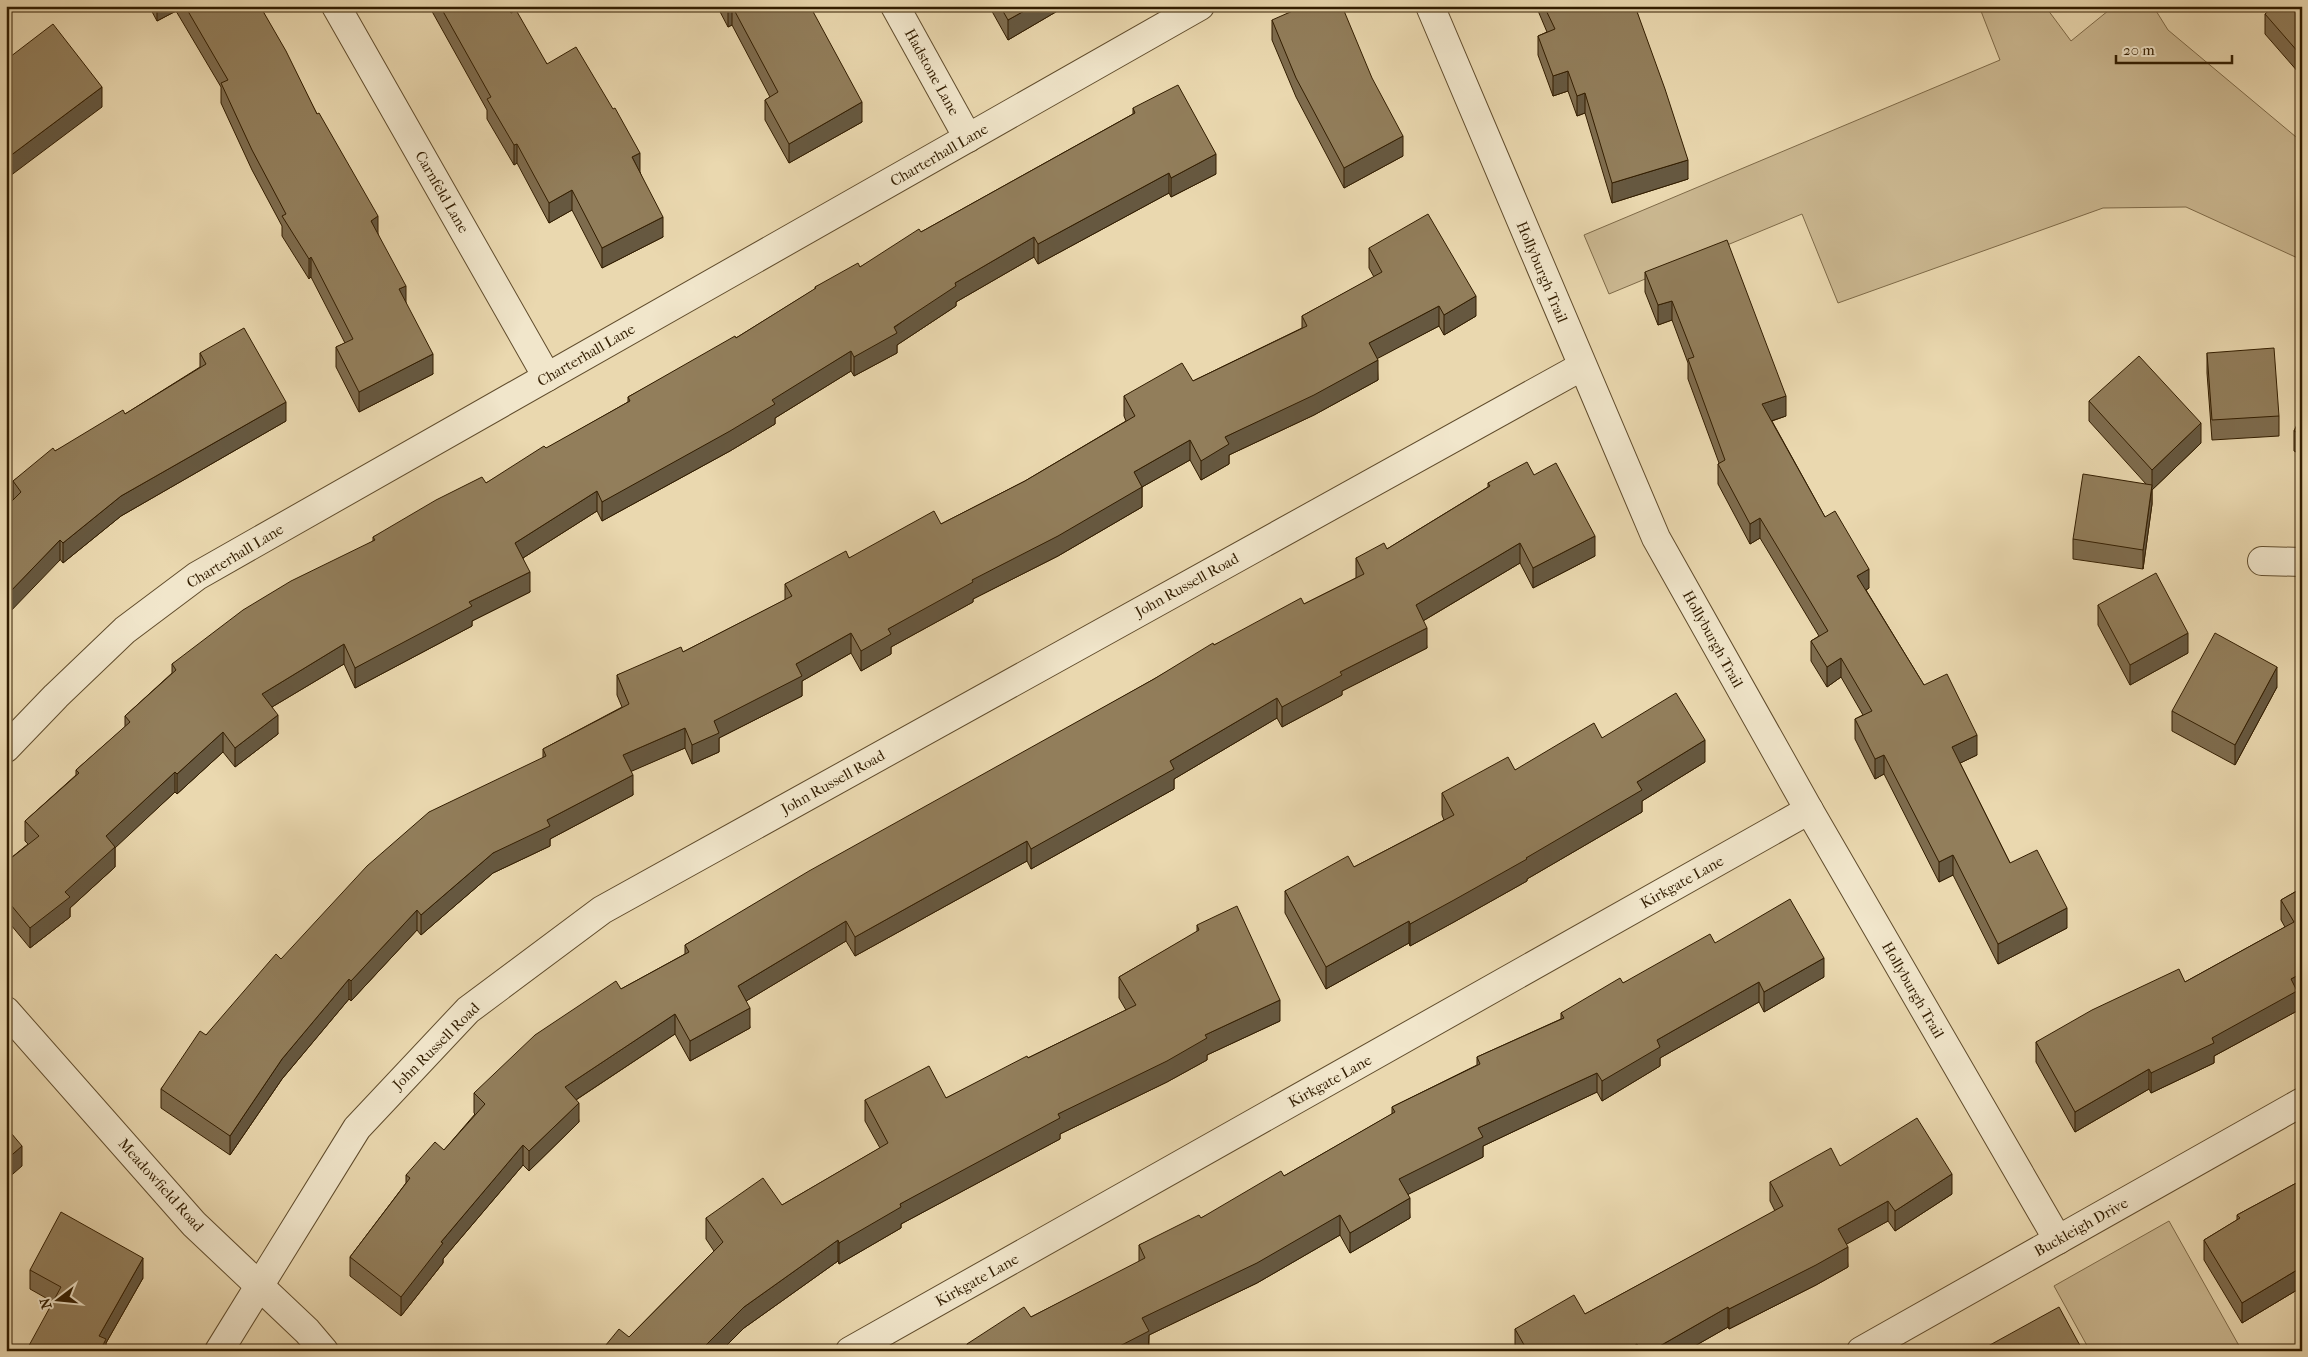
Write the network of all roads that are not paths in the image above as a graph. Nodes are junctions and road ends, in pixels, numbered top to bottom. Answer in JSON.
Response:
{"nodes":[{"id":1,"x":336,"y":6,"type":"edge"},
{"id":2,"x":895,"y":6,"type":"edge"},
{"id":3,"x":1200,"y":6,"type":"edge"},
{"id":4,"x":1430,"y":6,"type":"edge"},
{"id":5,"x":968,"y":138,"type":"junction"},
{"id":6,"x":1581,"y":367,"type":"junction"},
{"id":7,"x":547,"y":377,"type":"junction"},
{"id":8,"x":2262,"y":561,"type":"dead end"},
{"id":9,"x":2302,"y":562,"type":"edge"},
{"id":10,"x":6,"y":748,"type":"edge"},
{"id":11,"x":1809,"y":810,"type":"junction"},
{"id":12,"x":6,"y":1011,"type":"edge"},
{"id":13,"x":2302,"y":1102,"type":"edge"},
{"id":14,"x":2058,"y":1240,"type":"junction"},
{"id":15,"x":260,"y":1287,"type":"junction"},
{"id":16,"x":219,"y":1351,"type":"edge"},
{"id":17,"x":324,"y":1351,"type":"edge"},
{"id":18,"x":850,"y":1351,"type":"edge"},
{"id":19,"x":1861,"y":1351,"type":"edge"}],
"edges":[{"from":1,"to":7,"type":"street","name":"Carnfeld Lane"},
{"from":2,"to":5,"type":"street","name":"Hadstone Lane"},
{"from":3,"to":5,"type":"street","name":"Charterhall Lane"},
{"from":4,"to":6,"type":"street","name":"Hollyburgh Trail"},
{"from":5,"to":7,"type":"street","name":"Charterhall Lane"},
{"from":6,"to":11,"type":"street","name":"Hollyburgh Trail"},
{"from":6,"to":15,"type":"street","name":"John Russell Road"},
{"from":7,"to":10,"type":"street","name":"Charterhall Lane"},
{"from":8,"to":9,"type":"street"},
{"from":11,"to":14,"type":"street","name":"Hollyburgh Trail"},
{"from":11,"to":18,"type":"street","name":"Kirkgate Lane"},
{"from":12,"to":15,"type":"street","name":"Meadowfield Road"},
{"from":13,"to":14,"type":"street","name":"Buckleigh Drive"},
{"from":14,"to":19,"type":"street","name":"Buckleigh Drive"},
{"from":15,"to":16,"type":"street","name":"John Russell Road"},
{"from":15,"to":17,"type":"street","name":"Meadowfield Road"}]}
